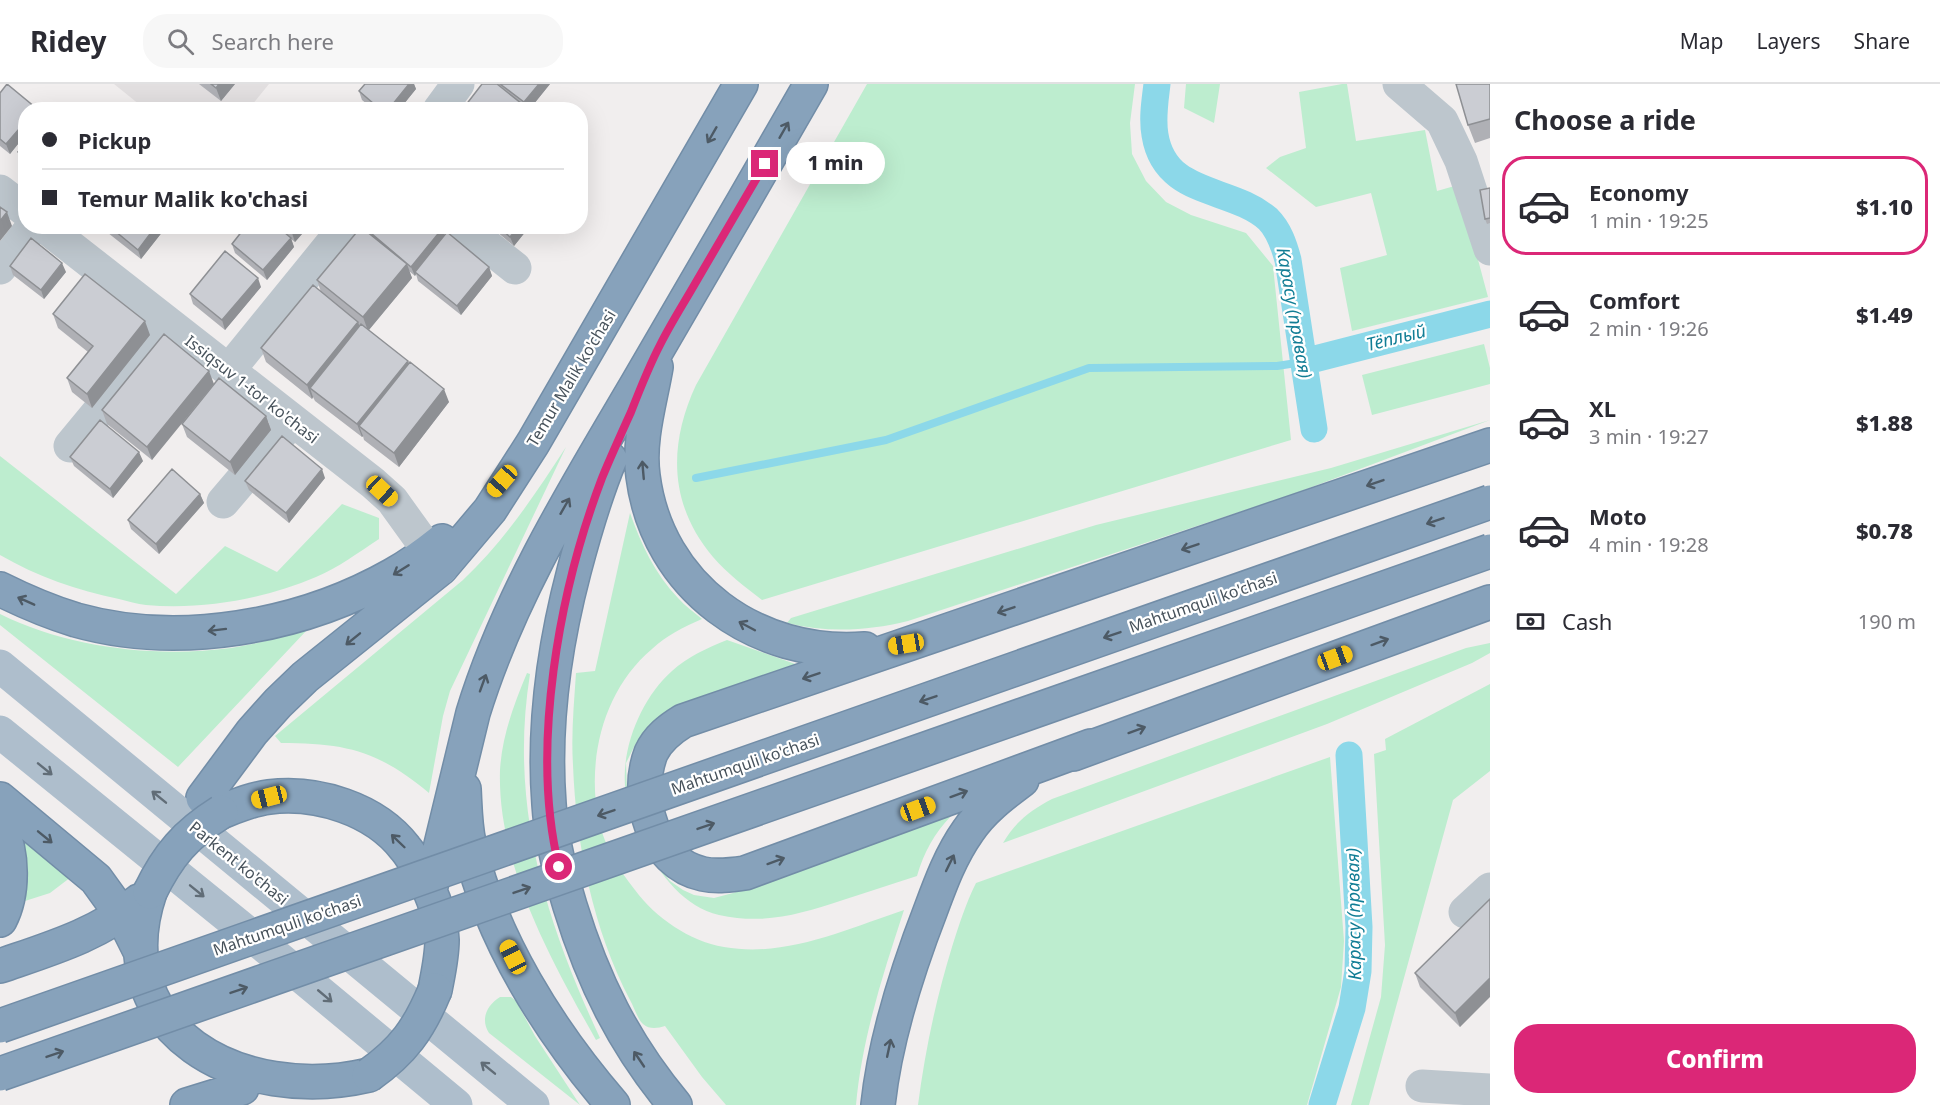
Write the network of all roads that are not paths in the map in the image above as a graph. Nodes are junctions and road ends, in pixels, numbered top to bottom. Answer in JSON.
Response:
{"nodes":[{"id":1,"x":458,"y":84,"type":"edge"},
{"id":2,"x":741,"y":84,"type":"edge"},
{"id":3,"x":811,"y":84,"type":"edge"},
{"id":4,"x":1408,"y":86,"type":"edge"},
{"id":5,"x":444,"y":102,"type":"edge"},
{"id":6,"x":0,"y":191,"type":"edge"},
{"id":7,"x":18,"y":206,"type":"edge"},
{"id":8,"x":27,"y":234,"type":"edge"},
{"id":9,"x":54,"y":234,"type":"edge"},
{"id":10,"x":340,"y":234,"type":"edge"},
{"id":11,"x":472,"y":234,"type":"edge"},
{"id":12,"x":1490,"y":249,"type":"edge"},
{"id":13,"x":0,"y":268,"type":"edge"},
{"id":14,"x":515,"y":268,"type":"dead end"},
{"id":15,"x":170,"y":325,"type":"junction"},
{"id":16,"x":660,"y":345,"type":"junction"},
{"id":17,"x":229,"y":370,"type":"junction"},
{"id":18,"x":292,"y":421,"type":"junction"},
{"id":19,"x":1488,"y":445,"type":"edge"},
{"id":20,"x":70,"y":446,"type":"dead end"},
{"id":21,"x":223,"y":502,"type":"dead end"},
{"id":22,"x":1490,"y":502,"type":"edge"},
{"id":23,"x":1490,"y":551,"type":"edge"},
{"id":24,"x":435,"y":560,"type":"junction"},
{"id":25,"x":0,"y":589,"type":"edge"},
{"id":26,"x":1490,"y":602,"type":"edge"},
{"id":27,"x":906,"y":644,"type":"junction"},
{"id":28,"x":0,"y":666,"type":"edge"},
{"id":29,"x":0,"y":732,"type":"edge"},
{"id":30,"x":466,"y":739,"type":"junction"},
{"id":31,"x":1091,"y":746,"type":"junction"},
{"id":32,"x":0,"y":800,"type":"edge"},
{"id":33,"x":212,"y":805,"type":"junction"},
{"id":34,"x":0,"y":825,"type":"edge"},
{"id":35,"x":1490,"y":889,"type":"edge"},
{"id":36,"x":430,"y":890,"type":"junction"},
{"id":37,"x":150,"y":892,"type":"junction"},
{"id":38,"x":1465,"y":912,"type":"dead end"},
{"id":39,"x":122,"y":915,"type":"junction"},
{"id":40,"x":0,"y":920,"type":"edge"},
{"id":41,"x":140,"y":949,"type":"junction"},
{"id":42,"x":0,"y":966,"type":"edge"},
{"id":43,"x":520,"y":972,"type":"junction"},
{"id":44,"x":0,"y":1026,"type":"edge"},
{"id":45,"x":0,"y":1074,"type":"edge"},
{"id":46,"x":1422,"y":1086,"type":"dead end"},
{"id":47,"x":1490,"y":1090,"type":"edge"},
{"id":48,"x":255,"y":1097,"type":"edge"},
{"id":49,"x":187,"y":1105,"type":"edge"},
{"id":50,"x":456,"y":1105,"type":"edge"},
{"id":51,"x":533,"y":1105,"type":"edge"},
{"id":52,"x":613,"y":1105,"type":"edge"},
{"id":53,"x":675,"y":1105,"type":"edge"},
{"id":54,"x":879,"y":1105,"type":"edge"}],
"edges":[{"from":1,"to":5,"type":"street"},
{"from":2,"to":24,"type":"highway","name":"Temur Malik ko'chasi","one_way":true},
{"from":16,"to":3,"type":"highway","one_way":true},
{"from":4,"to":12,"type":"street"},
{"from":6,"to":7,"type":"street"},
{"from":8,"to":13,"type":"street"},
{"from":9,"to":15,"type":"street","name":"Issiqsuv 1-tor ko'chasi"},
{"from":10,"to":17,"type":"street"},
{"from":11,"to":14,"type":"street"},
{"from":15,"to":17,"type":"street","name":"Issiqsuv 1-tor ko'chasi"},
{"from":15,"to":20,"type":"street"},
{"from":27,"to":16,"type":"highway","one_way":true},
{"from":30,"to":16,"type":"highway","one_way":true},
{"from":53,"to":16,"type":"highway","one_way":true},
{"from":17,"to":18,"type":"street","name":"Issiqsuv 1-tor ko'chasi"},
{"from":18,"to":21,"type":"street"},
{"from":18,"to":24,"type":"street","name":"Issiqsuv 1-tor ko'chasi"},
{"from":19,"to":27,"type":"highway","one_way":true},
{"from":22,"to":44,"type":"highway","name":"Mahtumquli ko'chasi","one_way":true,"bridge":true},
{"from":45,"to":23,"type":"highway","one_way":true,"bridge":true},
{"from":24,"to":25,"type":"highway","one_way":true},
{"from":24,"to":33,"type":"highway","one_way":true},
{"from":31,"to":26,"type":"highway","one_way":true},
{"from":27,"to":31,"type":"highway","one_way":true},
{"from":51,"to":28,"type":"main road","name":"Parkent ko'chasi","one_way":true},
{"from":29,"to":50,"type":"main road","one_way":true},
{"from":30,"to":36,"type":"highway"},
{"from":30,"to":43,"type":"highway"},
{"from":54,"to":31,"type":"highway","one_way":true},
{"from":32,"to":39,"type":"highway","one_way":true},
{"from":36,"to":33,"type":"highway","one_way":true},
{"from":33,"to":37,"type":"highway","bridge":true},
{"from":34,"to":40,"type":"highway"},
{"from":35,"to":38,"type":"street"},
{"from":36,"to":43,"type":"highway"},
{"from":36,"to":48,"type":"highway","bridge":true},
{"from":37,"to":39,"type":"highway"},
{"from":37,"to":41,"type":"highway"},
{"from":39,"to":41,"type":"highway"},
{"from":39,"to":42,"type":"highway"},
{"from":41,"to":48,"type":"highway"},
{"from":43,"to":52,"type":"highway"},
{"from":46,"to":47,"type":"street"},
{"from":48,"to":49,"type":"highway"}]}
